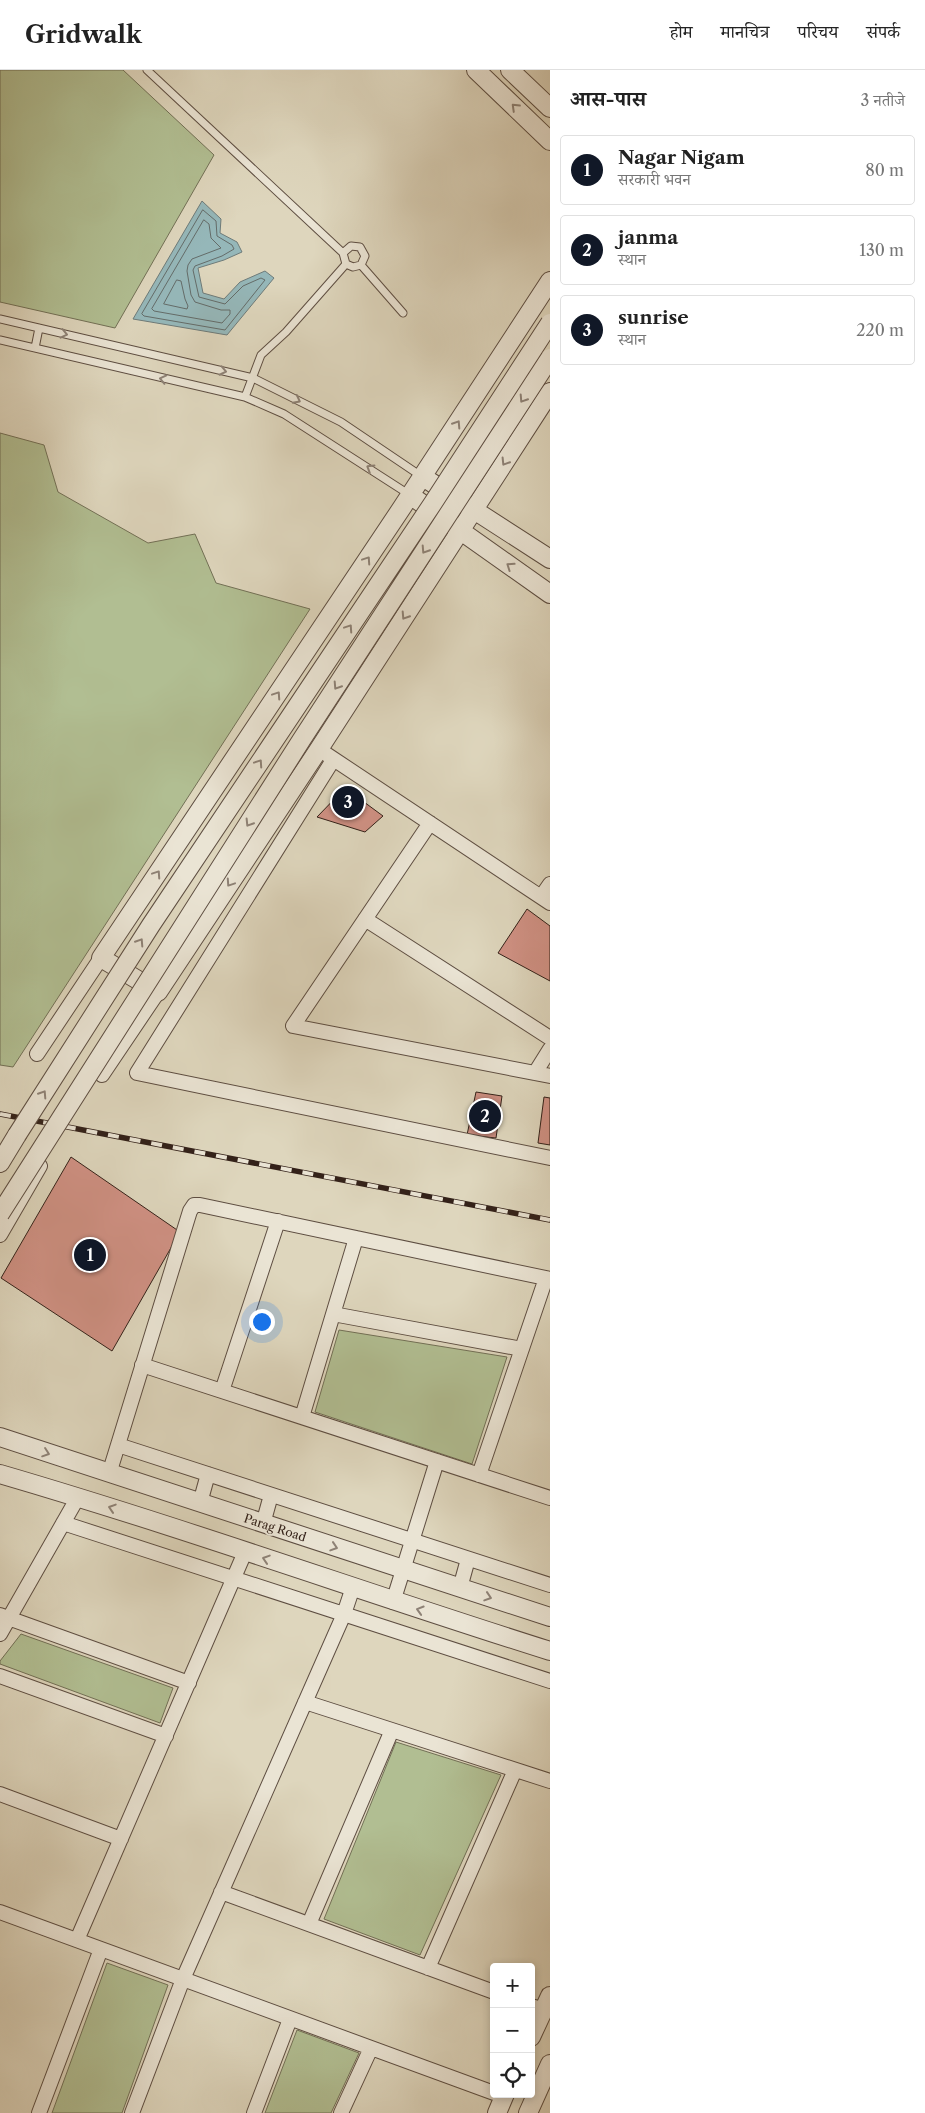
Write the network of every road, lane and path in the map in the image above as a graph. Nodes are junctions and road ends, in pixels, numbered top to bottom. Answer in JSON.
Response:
{"nodes":[{"id":1,"x":146,"y":70,"type":"edge"},
{"id":2,"x":476,"y":70,"type":"edge"},
{"id":3,"x":510,"y":70,"type":"edge"},
{"id":4,"x":550,"y":108,"type":"edge"},
{"id":5,"x":550,"y":141,"type":"edge"},
{"id":6,"x":343,"y":253,"type":"junction"},
{"id":7,"x":346,"y":264,"type":"junction"},
{"id":8,"x":361,"y":265,"type":"junction"},
{"id":9,"x":550,"y":281,"type":"edge"},
{"id":10,"x":403,"y":313,"type":"dead end"},
{"id":11,"x":0,"y":319,"type":"edge"},
{"id":12,"x":550,"y":323,"type":"edge"},
{"id":13,"x":39,"y":328,"type":"junction"},
{"id":14,"x":0,"y":340,"type":"edge"},
{"id":15,"x":34,"y":348,"type":"junction"},
{"id":16,"x":550,"y":358,"type":"edge"},
{"id":17,"x":253,"y":378,"type":"junction"},
{"id":18,"x":550,"y":392,"type":"edge"},
{"id":19,"x":244,"y":397,"type":"junction"},
{"id":20,"x":423,"y":477,"type":"junction"},
{"id":21,"x":410,"y":495,"type":"junction"},
{"id":22,"x":475,"y":510,"type":"junction"},
{"id":23,"x":460,"y":531,"type":"junction"},
{"id":24,"x":550,"y":559,"type":"edge"},
{"id":25,"x":550,"y":594,"type":"edge"},
{"id":26,"x":319,"y":749,"type":"junction"},
{"id":27,"x":333,"y":760,"type":"junction"},
{"id":28,"x":430,"y":823,"type":"junction"},
{"id":29,"x":550,"y":884,"type":"edge"},
{"id":30,"x":546,"y":900,"type":"edge"},
{"id":31,"x":365,"y":919,"type":"junction"},
{"id":32,"x":101,"y":958,"type":"junction"},
{"id":33,"x":158,"y":992,"type":"junction"},
{"id":34,"x":550,"y":1038,"type":"edge"},
{"id":35,"x":550,"y":1049,"type":"edge"},
{"id":36,"x":37,"y":1054,"type":"dead end"},
{"id":37,"x":534,"y":1073,"type":"junction"},
{"id":38,"x":102,"y":1075,"type":"dead end"},
{"id":39,"x":550,"y":1076,"type":"edge"},
{"id":40,"x":550,"y":1158,"type":"edge"},
{"id":41,"x":0,"y":1163,"type":"edge"},
{"id":42,"x":40,"y":1166,"type":"dead end"},
{"id":43,"x":0,"y":1214,"type":"edge"},
{"id":44,"x":278,"y":1221,"type":"junction"},
{"id":45,"x":0,"y":1235,"type":"edge"},
{"id":46,"x":356,"y":1238,"type":"junction"},
{"id":47,"x":548,"y":1279,"type":"edge"},
{"id":48,"x":333,"y":1314,"type":"junction"},
{"id":49,"x":522,"y":1349,"type":"junction"},
{"id":50,"x":142,"y":1365,"type":"junction"},
{"id":51,"x":222,"y":1391,"type":"junction"},
{"id":52,"x":302,"y":1417,"type":"junction"},
{"id":53,"x":0,"y":1437,"type":"edge"},
{"id":54,"x":113,"y":1460,"type":"junction"},
{"id":55,"x":437,"y":1462,"type":"junction"},
{"id":56,"x":0,"y":1474,"type":"edge"},
{"id":57,"x":479,"y":1475,"type":"junction"},
{"id":58,"x":207,"y":1478,"type":"junction"},
{"id":59,"x":78,"y":1497,"type":"junction"},
{"id":60,"x":270,"y":1498,"type":"junction"},
{"id":61,"x":550,"y":1498,"type":"edge"},
{"id":62,"x":201,"y":1500,"type":"junction"},
{"id":63,"x":264,"y":1521,"type":"junction"},
{"id":64,"x":64,"y":1523,"type":"junction"},
{"id":65,"x":412,"y":1545,"type":"junction"},
{"id":66,"x":245,"y":1552,"type":"junction"},
{"id":67,"x":405,"y":1567,"type":"junction"},
{"id":68,"x":464,"y":1574,"type":"junction"},
{"id":69,"x":235,"y":1579,"type":"junction"},
{"id":70,"x":550,"y":1586,"type":"edge"},
{"id":71,"x":354,"y":1587,"type":"junction"},
{"id":72,"x":393,"y":1602,"type":"junction"},
{"id":73,"x":344,"y":1614,"type":"junction"},
{"id":74,"x":5,"y":1616,"type":"edge"},
{"id":75,"x":550,"y":1617,"type":"edge"},
{"id":76,"x":0,"y":1634,"type":"edge"},
{"id":77,"x":550,"y":1651,"type":"edge"},
{"id":78,"x":0,"y":1676,"type":"edge"},
{"id":79,"x":550,"y":1682,"type":"edge"},
{"id":80,"x":189,"y":1683,"type":"junction"},
{"id":81,"x":305,"y":1702,"type":"junction"},
{"id":82,"x":392,"y":1730,"type":"junction"},
{"id":83,"x":166,"y":1736,"type":"junction"},
{"id":84,"x":515,"y":1770,"type":"junction"},
{"id":85,"x":550,"y":1781,"type":"edge"},
{"id":86,"x":0,"y":1794,"type":"edge"},
{"id":87,"x":121,"y":1839,"type":"junction"},
{"id":88,"x":221,"y":1892,"type":"junction"},
{"id":89,"x":0,"y":1912,"type":"edge"},
{"id":90,"x":310,"y":1924,"type":"junction"},
{"id":91,"x":76,"y":1940,"type":"junction"},
{"id":92,"x":101,"y":1949,"type":"junction"},
{"id":93,"x":428,"y":1968,"type":"junction"},
{"id":94,"x":183,"y":1979,"type":"junction"},
{"id":95,"x":490,"y":1991,"type":"edge"},
{"id":96,"x":542,"y":2004,"type":"edge"},
{"id":97,"x":290,"y":2018,"type":"junction"},
{"id":98,"x":535,"y":2025,"type":"edge"},
{"id":99,"x":371,"y":2048,"type":"junction"},
{"id":100,"x":550,"y":2064,"type":"edge"},
{"id":101,"x":490,"y":2091,"type":"edge"},
{"id":102,"x":500,"y":2098,"type":"edge"},
{"id":103,"x":39,"y":2113,"type":"edge"},
{"id":104,"x":132,"y":2113,"type":"edge"},
{"id":105,"x":254,"y":2113,"type":"edge"},
{"id":106,"x":341,"y":2113,"type":"edge"},
{"id":107,"x":497,"y":2113,"type":"edge"},
{"id":108,"x":528,"y":2113,"type":"edge"}],
"edges":[{"from":1,"to":6,"type":"lane"},
{"from":5,"to":2,"type":"street","one_way":true},
{"from":3,"to":4,"type":"street"},
{"from":6,"to":7,"type":"lane"},
{"from":6,"to":8,"type":"lane"},
{"from":7,"to":8,"type":"lane"},
{"from":7,"to":17,"type":"lane"},
{"from":8,"to":10,"type":"lane"},
{"from":20,"to":9,"type":"street","one_way":true},
{"from":11,"to":13,"type":"lane"},
{"from":41,"to":12,"type":"street","one_way":true,"bridge":true},
{"from":13,"to":15,"type":"lane"},
{"from":13,"to":17,"type":"lane","one_way":true},
{"from":14,"to":15,"type":"lane"},
{"from":19,"to":15,"type":"lane","one_way":true},
{"from":16,"to":43,"type":"street","one_way":true,"bridge":true},
{"from":17,"to":19,"type":"lane"},
{"from":17,"to":20,"type":"lane","one_way":true},
{"from":18,"to":22,"type":"street","one_way":true},
{"from":21,"to":19,"type":"lane","one_way":true},
{"from":20,"to":21,"type":"street"},
{"from":20,"to":22,"type":"street"},
{"from":21,"to":23,"type":"street"},
{"from":32,"to":21,"type":"street","one_way":true},
{"from":22,"to":23,"type":"street"},
{"from":22,"to":24,"type":"street"},
{"from":25,"to":23,"type":"street","one_way":true},
{"from":23,"to":26,"type":"street","one_way":true},
{"from":26,"to":27,"type":"street"},
{"from":26,"to":33,"type":"street","one_way":true},
{"from":27,"to":28,"type":"street"},
{"from":27,"to":40,"type":"street"},
{"from":28,"to":30,"type":"street"},
{"from":28,"to":31,"type":"street"},
{"from":29,"to":30,"type":"street"},
{"from":31,"to":34,"type":"street"},
{"from":31,"to":37,"type":"street"},
{"from":32,"to":33,"type":"street"},
{"from":32,"to":36,"type":"street"},
{"from":33,"to":38,"type":"street"},
{"from":35,"to":37,"type":"street"},
{"from":37,"to":39,"type":"street"},
{"from":42,"to":45,"type":"street"},
{"from":44,"to":46,"type":"street"},
{"from":44,"to":50,"type":"street"},
{"from":44,"to":51,"type":"street"},
{"from":46,"to":47,"type":"street"},
{"from":46,"to":48,"type":"street"},
{"from":47,"to":49,"type":"street"},
{"from":48,"to":49,"type":"street"},
{"from":48,"to":52,"type":"street"},
{"from":49,"to":57,"type":"street"},
{"from":50,"to":51,"type":"street"},
{"from":50,"to":54,"type":"street"},
{"from":51,"to":52,"type":"street"},
{"from":52,"to":55,"type":"street"},
{"from":53,"to":54,"type":"street","name":"Parag Road","one_way":true},
{"from":54,"to":58,"type":"street"},
{"from":54,"to":62,"type":"street","name":"Parag Road"},
{"from":55,"to":57,"type":"street"},
{"from":55,"to":65,"type":"street"},
{"from":56,"to":59,"type":"street"},
{"from":57,"to":61,"type":"street"},
{"from":58,"to":60,"type":"street"},
{"from":58,"to":62,"type":"street"},
{"from":59,"to":64,"type":"street"},
{"from":66,"to":59,"type":"street","one_way":true},
{"from":60,"to":63,"type":"street"},
{"from":60,"to":65,"type":"street"},
{"from":62,"to":63,"type":"street","name":"Parag Road"},
{"from":63,"to":67,"type":"street","name":"Parag Road","one_way":true},
{"from":64,"to":69,"type":"street"},
{"from":64,"to":74,"type":"street"},
{"from":65,"to":67,"type":"street"},
{"from":65,"to":68,"type":"street"},
{"from":66,"to":69,"type":"street"},
{"from":71,"to":66,"type":"street","one_way":true},
{"from":67,"to":68,"type":"street","name":"Parag Road"},
{"from":67,"to":72,"type":"street"},
{"from":68,"to":70,"type":"street"},
{"from":68,"to":75,"type":"street","name":"Parag Road","one_way":true},
{"from":69,"to":73,"type":"street"},
{"from":69,"to":80,"type":"street"},
{"from":71,"to":72,"type":"street"},
{"from":71,"to":73,"type":"street"},
{"from":77,"to":72,"type":"street","one_way":true},
{"from":73,"to":79,"type":"street"},
{"from":73,"to":81,"type":"street"},
{"from":74,"to":76,"type":"street"},
{"from":74,"to":80,"type":"street"},
{"from":78,"to":83,"type":"street"},
{"from":80,"to":83,"type":"street"},
{"from":81,"to":82,"type":"street"},
{"from":81,"to":88,"type":"street"},
{"from":82,"to":84,"type":"street"},
{"from":82,"to":90,"type":"street"},
{"from":83,"to":87,"type":"street"},
{"from":84,"to":85,"type":"street"},
{"from":84,"to":93,"type":"street"},
{"from":86,"to":87,"type":"street"},
{"from":87,"to":91,"type":"street"},
{"from":88,"to":90,"type":"street"},
{"from":88,"to":94,"type":"street"},
{"from":89,"to":91,"type":"street"},
{"from":90,"to":93,"type":"street"},
{"from":91,"to":92,"type":"street"},
{"from":92,"to":94,"type":"street"},
{"from":92,"to":103,"type":"street"},
{"from":93,"to":95,"type":"street"},
{"from":94,"to":97,"type":"street"},
{"from":94,"to":104,"type":"street"},
{"from":96,"to":98,"type":"street"},
{"from":97,"to":99,"type":"street"},
{"from":97,"to":105,"type":"street"},
{"from":99,"to":101,"type":"street"},
{"from":99,"to":106,"type":"street"},
{"from":100,"to":108,"type":"street"},
{"from":102,"to":107,"type":"street"}]}
